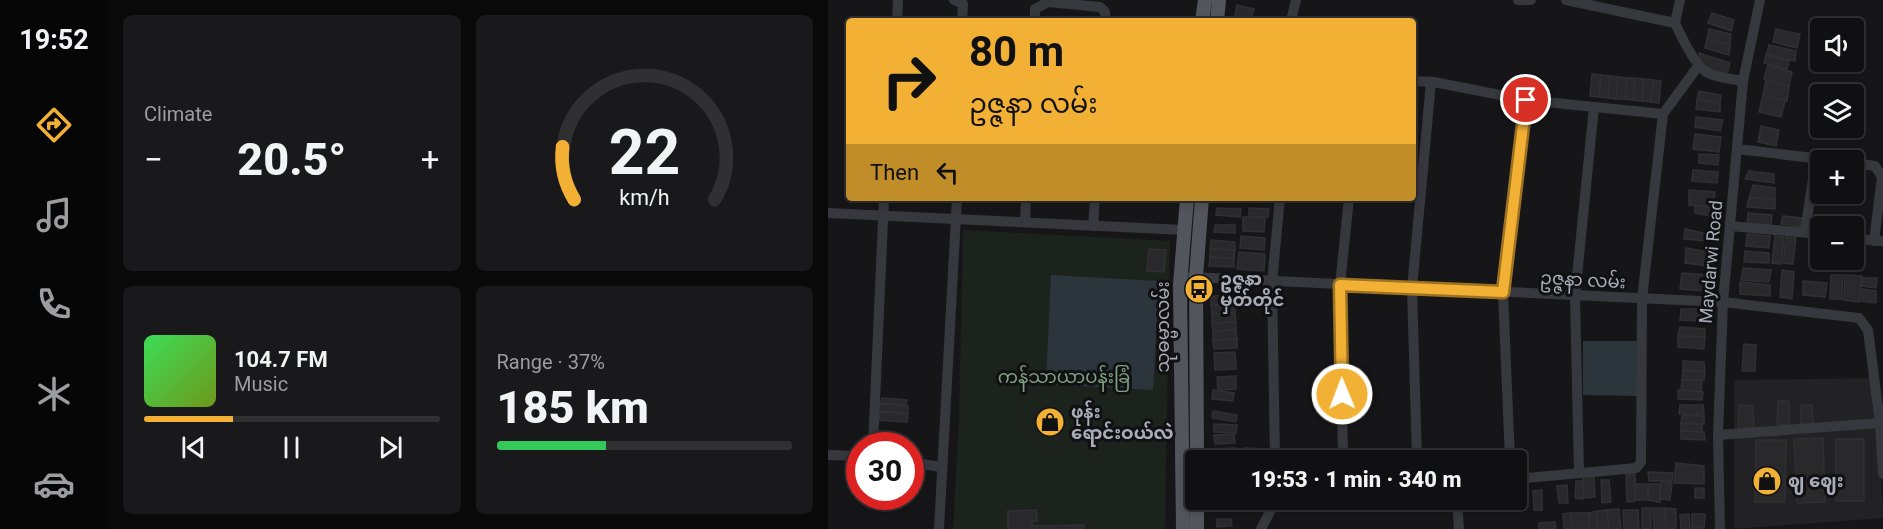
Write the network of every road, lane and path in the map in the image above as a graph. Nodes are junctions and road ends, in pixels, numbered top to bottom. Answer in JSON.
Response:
{"nodes":[{"id":1,"x":898,"y":0,"type":"edge"},
{"id":2,"x":954,"y":0,"type":"edge"},
{"id":3,"x":1205,"y":0,"type":"edge"},
{"id":4,"x":1219,"y":0,"type":"edge"},
{"id":5,"x":1296,"y":0,"type":"edge"},
{"id":6,"x":1518,"y":0,"type":"edge"},
{"id":7,"x":1531,"y":0,"type":"edge"},
{"id":8,"x":1566,"y":0,"type":"edge"},
{"id":9,"x":1680,"y":0,"type":"edge"},
{"id":10,"x":1760,"y":0,"type":"edge"},
{"id":11,"x":1611,"y":5,"type":"edge"},
{"id":12,"x":1106,"y":16,"type":"edge"},
{"id":13,"x":897,"y":18,"type":"edge"},
{"id":14,"x":962,"y":18,"type":"edge"},
{"id":15,"x":1035,"y":18,"type":"edge"},
{"id":16,"x":1202,"y":18,"type":"edge"},
{"id":17,"x":1217,"y":18,"type":"edge"},
{"id":18,"x":1293,"y":18,"type":"edge"},
{"id":19,"x":1676,"y":23,"type":"junction"},
{"id":20,"x":1700,"y":65,"type":"junction"},
{"id":21,"x":1416,"y":81,"type":"edge"},
{"id":22,"x":1743,"y":81,"type":"junction"},
{"id":23,"x":1431,"y":82,"type":"junction"},
{"id":24,"x":1526,"y":100,"type":"junction"},
{"id":25,"x":1594,"y":107,"type":"junction"},
{"id":26,"x":1664,"y":114,"type":"junction"},
{"id":27,"x":1737,"y":149,"type":"junction"},
{"id":28,"x":1810,"y":158,"type":"edge"},
{"id":29,"x":1864,"y":164,"type":"edge"},
{"id":30,"x":1810,"y":199,"type":"edge"},
{"id":31,"x":884,"y":201,"type":"edge"},
{"id":32,"x":957,"y":201,"type":"edge"},
{"id":33,"x":1026,"y":201,"type":"edge"},
{"id":34,"x":1095,"y":201,"type":"edge"},
{"id":35,"x":1187,"y":201,"type":"edge"},
{"id":36,"x":1202,"y":201,"type":"edge"},
{"id":37,"x":1280,"y":201,"type":"edge"},
{"id":38,"x":1349,"y":201,"type":"edge"},
{"id":39,"x":828,"y":213,"type":"edge"},
{"id":40,"x":883,"y":216,"type":"junction"},
{"id":41,"x":956,"y":219,"type":"junction"},
{"id":42,"x":1025,"y":222,"type":"junction"},
{"id":43,"x":1093,"y":226,"type":"junction"},
{"id":44,"x":1730,"y":226,"type":"junction"},
{"id":45,"x":1184,"y":230,"type":"junction"},
{"id":46,"x":1805,"y":232,"type":"junction"},
{"id":47,"x":1810,"y":233,"type":"edge"},
{"id":48,"x":1864,"y":240,"type":"edge"},
{"id":49,"x":1879,"y":241,"type":"edge"},
{"id":50,"x":1181,"y":276,"type":"junction"},
{"id":51,"x":1196,"y":277,"type":"junction"},
{"id":52,"x":1272,"y":282,"type":"junction"},
{"id":53,"x":1340,"y":285,"type":"junction"},
{"id":54,"x":1412,"y":288,"type":"junction"},
{"id":55,"x":1503,"y":292,"type":"junction"},
{"id":56,"x":1575,"y":296,"type":"junction"},
{"id":57,"x":1642,"y":299,"type":"junction"},
{"id":58,"x":1723,"y":302,"type":"junction"},
{"id":59,"x":1880,"y":423,"type":"junction"},
{"id":60,"x":874,"y":432,"type":"edge"},
{"id":61,"x":1718,"y":435,"type":"junction"},
{"id":62,"x":1197,"y":450,"type":"edge"},
{"id":63,"x":1275,"y":450,"type":"edge"},
{"id":64,"x":1343,"y":450,"type":"edge"},
{"id":65,"x":1417,"y":450,"type":"edge"},
{"id":66,"x":1509,"y":450,"type":"edge"},
{"id":67,"x":828,"y":455,"type":"edge"},
{"id":68,"x":846,"y":456,"type":"edge"},
{"id":69,"x":924,"y":464,"type":"edge"},
{"id":70,"x":941,"y":467,"type":"junction"},
{"id":71,"x":1579,"y":473,"type":"junction"},
{"id":72,"x":1883,"y":474,"type":"edge"},
{"id":73,"x":1527,"y":478,"type":"edge"},
{"id":74,"x":1197,"y":510,"type":"edge"},
{"id":75,"x":1271,"y":510,"type":"edge"},
{"id":76,"x":1458,"y":510,"type":"edge"},
{"id":77,"x":939,"y":529,"type":"edge"},
{"id":78,"x":1183,"y":529,"type":"edge"},
{"id":79,"x":1197,"y":529,"type":"edge"},
{"id":80,"x":1261,"y":529,"type":"edge"},
{"id":81,"x":1459,"y":529,"type":"edge"},
{"id":82,"x":1720,"y":529,"type":"edge"}],
"edges":[{"from":1,"to":13,"type":"street"},
{"from":2,"to":14,"type":"street"},
{"from":3,"to":16,"type":"main road"},
{"from":4,"to":17,"type":"main road"},
{"from":5,"to":18,"type":"street"},
{"from":6,"to":7,"type":"street"},
{"from":8,"to":11,"type":"street"},
{"from":9,"to":19,"type":"street"},
{"from":10,"to":22,"type":"street","name":"Maydarwi Road"},
{"from":11,"to":19,"type":"street"},
{"from":12,"to":15,"type":"street"},
{"from":19,"to":20,"type":"street"},
{"from":20,"to":22,"type":"street"},
{"from":20,"to":26,"type":"street"},
{"from":21,"to":23,"type":"street"},
{"from":22,"to":27,"type":"street","name":"Maydarwi Road"},
{"from":23,"to":24,"type":"street"},
{"from":23,"to":54,"type":"street"},
{"from":24,"to":25,"type":"street"},
{"from":24,"to":55,"type":"street"},
{"from":25,"to":26,"type":"street"},
{"from":25,"to":56,"type":"street"},
{"from":26,"to":57,"type":"street"},
{"from":27,"to":28,"type":"street"},
{"from":27,"to":44,"type":"street","name":"Maydarwi Road"},
{"from":29,"to":49,"type":"street"},
{"from":30,"to":46,"type":"street"},
{"from":31,"to":40,"type":"street"},
{"from":32,"to":41,"type":"street"},
{"from":33,"to":42,"type":"street"},
{"from":34,"to":43,"type":"street"},
{"from":35,"to":45,"type":"main road","name":"သုဓမ္မာလမ်း"},
{"from":36,"to":51,"type":"main road","name":"သုဓမ္မာလမ်း"},
{"from":37,"to":52,"type":"street"},
{"from":38,"to":53,"type":"street"},
{"from":39,"to":40,"type":"street"},
{"from":40,"to":41,"type":"street"},
{"from":40,"to":60,"type":"street"},
{"from":41,"to":42,"type":"street"},
{"from":41,"to":70,"type":"street"},
{"from":42,"to":43,"type":"street"},
{"from":43,"to":45,"type":"street"},
{"from":44,"to":46,"type":"street"},
{"from":44,"to":58,"type":"street","name":"Maydarwi Road"},
{"from":45,"to":50,"type":"main road","name":"သုဓမ္မာလမ်း"},
{"from":46,"to":47,"type":"street"},
{"from":48,"to":49,"type":"street"},
{"from":50,"to":51,"type":"street","name":"ဥဇ္ဇနာ လမ်း"},
{"from":50,"to":78,"type":"main road","name":"သုဓမ္မာလမ်း"},
{"from":51,"to":52,"type":"street","name":"ဥဇ္ဇနာ လမ်း"},
{"from":51,"to":62,"type":"main road","name":"သုဓမ္မာလမ်း"},
{"from":52,"to":53,"type":"street","name":"ဥဇ္ဇနာ လမ်း"},
{"from":52,"to":63,"type":"street"},
{"from":53,"to":54,"type":"street","name":"ဥဇ္ဇနာ လမ်း"},
{"from":53,"to":64,"type":"street"},
{"from":54,"to":55,"type":"street","name":"ဥဇ္ဇနာ လမ်း"},
{"from":54,"to":65,"type":"street"},
{"from":55,"to":56,"type":"street","name":"ဥဇ္ဇနာ လမ်း"},
{"from":55,"to":66,"type":"street"},
{"from":56,"to":57,"type":"street","name":"ဥဇ္ဇနာ လမ်း"},
{"from":56,"to":71,"type":"street"},
{"from":57,"to":58,"type":"street","name":"ဥဇ္ဇနာ လမ်း"},
{"from":57,"to":71,"type":"street"},
{"from":58,"to":59,"type":"street","name":"ဥဇ္ဇနာ လမ်း"},
{"from":58,"to":61,"type":"street","name":"Maydarwi Road"},
{"from":59,"to":61,"type":"street"},
{"from":59,"to":72,"type":"street"},
{"from":61,"to":82,"type":"street","name":"Maydarwi Road"},
{"from":67,"to":68,"type":"street"},
{"from":69,"to":70,"type":"street"},
{"from":70,"to":77,"type":"street"},
{"from":71,"to":73,"type":"street"},
{"from":74,"to":79,"type":"main road"},
{"from":75,"to":80,"type":"street"},
{"from":76,"to":81,"type":"street"}]}
